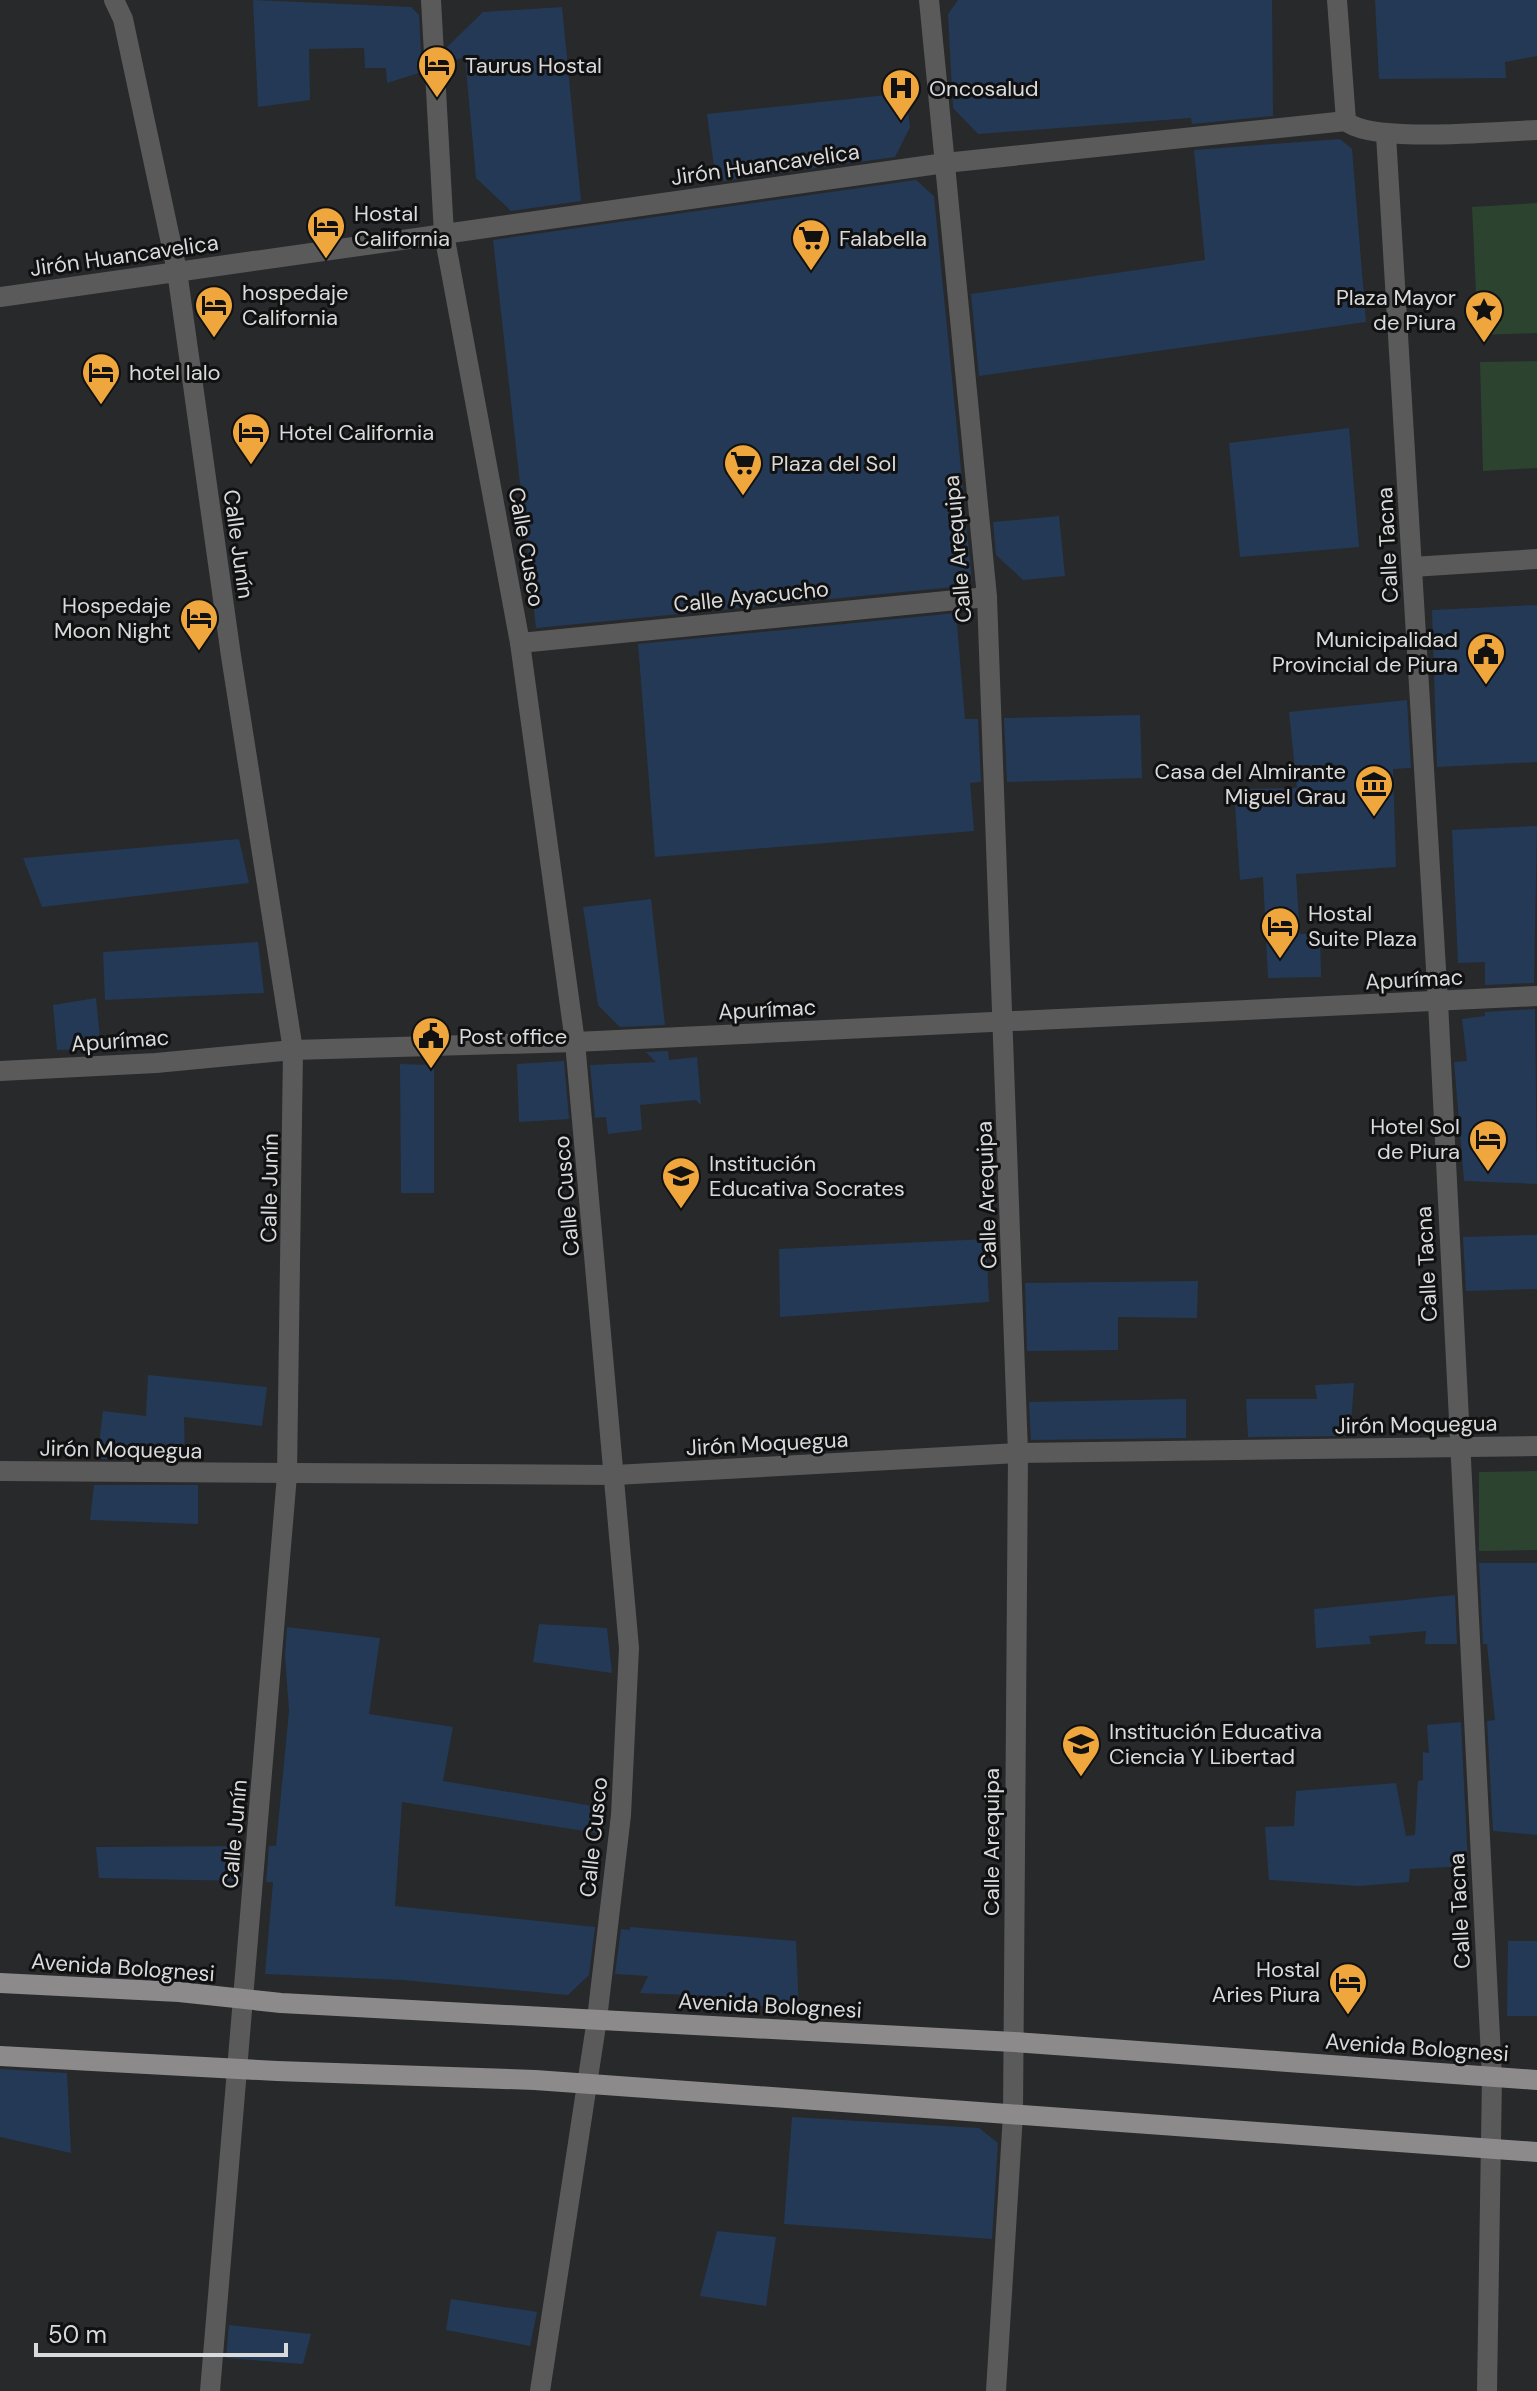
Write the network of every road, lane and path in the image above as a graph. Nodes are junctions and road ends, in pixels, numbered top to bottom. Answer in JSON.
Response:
{"nodes":[{"id":1,"x":114,"y":0,"type":"edge"},
{"id":2,"x":431,"y":0,"type":"edge"},
{"id":3,"x":929,"y":0,"type":"edge"},
{"id":4,"x":1337,"y":0,"type":"edge"},
{"id":5,"x":1346,"y":121,"type":"junction"},
{"id":6,"x":1537,"y":130,"type":"edge"},
{"id":7,"x":1386,"y":135,"type":"junction"},
{"id":8,"x":945,"y":163,"type":"junction"},
{"id":9,"x":444,"y":234,"type":"junction"},
{"id":10,"x":177,"y":271,"type":"junction"},
{"id":11,"x":0,"y":297,"type":"edge"},
{"id":12,"x":1537,"y":559,"type":"edge"},
{"id":13,"x":1412,"y":567,"type":"junction"},
{"id":14,"x":987,"y":597,"type":"junction"},
{"id":15,"x":520,"y":643,"type":"junction"},
{"id":16,"x":1537,"y":996,"type":"edge"},
{"id":17,"x":1438,"y":1002,"type":"junction"},
{"id":18,"x":1004,"y":1023,"type":"junction"},
{"id":19,"x":575,"y":1042,"type":"junction"},
{"id":20,"x":293,"y":1050,"type":"junction"},
{"id":21,"x":0,"y":1071,"type":"edge"},
{"id":22,"x":1537,"y":1446,"type":"edge"},
{"id":23,"x":1458,"y":1448,"type":"junction"},
{"id":24,"x":1018,"y":1453,"type":"junction"},
{"id":25,"x":0,"y":1471,"type":"edge"},
{"id":26,"x":287,"y":1475,"type":"junction"},
{"id":27,"x":615,"y":1475,"type":"junction"},
{"id":28,"x":0,"y":1983,"type":"edge"},
{"id":29,"x":245,"y":2000,"type":"junction"},
{"id":30,"x":597,"y":2019,"type":"junction"},
{"id":31,"x":1014,"y":2042,"type":"junction"},
{"id":32,"x":0,"y":2056,"type":"edge"},
{"id":33,"x":238,"y":2069,"type":"junction"},
{"id":34,"x":1492,"y":2077,"type":"junction"},
{"id":35,"x":1537,"y":2080,"type":"edge"},
{"id":36,"x":587,"y":2084,"type":"junction"},
{"id":37,"x":1013,"y":2114,"type":"junction"},
{"id":38,"x":1489,"y":2149,"type":"junction"},
{"id":39,"x":1537,"y":2152,"type":"edge"},
{"id":40,"x":210,"y":2391,"type":"edge"},
{"id":41,"x":540,"y":2391,"type":"edge"},
{"id":42,"x":996,"y":2391,"type":"edge"},
{"id":43,"x":1487,"y":2391,"type":"edge"}],
"edges":[{"from":1,"to":10,"type":"street","name":"Calle Junín"},
{"from":2,"to":9,"type":"street","name":"Calle Cusco"},
{"from":3,"to":8,"type":"street","name":"Calle Arequipa"},
{"from":4,"to":5,"type":"street"},
{"from":5,"to":7,"type":"street","name":"Jirón Huancavelica"},
{"from":5,"to":8,"type":"street","name":"Jirón Huancavelica"},
{"from":6,"to":7,"type":"street","name":"Jirón Huancavelica"},
{"from":7,"to":13,"type":"street","name":"Calle Tacna"},
{"from":8,"to":9,"type":"street","name":"Jirón Huancavelica"},
{"from":8,"to":14,"type":"street","name":"Calle Arequipa"},
{"from":9,"to":10,"type":"street","name":"Jirón Huancavelica"},
{"from":9,"to":15,"type":"street","name":"Calle Cusco"},
{"from":10,"to":11,"type":"street","name":"Jirón Huancavelica"},
{"from":10,"to":20,"type":"street","name":"Calle Junín"},
{"from":12,"to":13,"type":"street"},
{"from":13,"to":17,"type":"street","name":"Calle Tacna"},
{"from":14,"to":15,"type":"street","name":"Calle Ayacucho"},
{"from":14,"to":18,"type":"street","name":"Calle Arequipa"},
{"from":15,"to":19,"type":"street","name":"Calle Cusco"},
{"from":16,"to":17,"type":"street","name":"Apurímac"},
{"from":17,"to":18,"type":"street","name":"Apurímac"},
{"from":17,"to":23,"type":"street","name":"Calle Tacna"},
{"from":18,"to":19,"type":"street","name":"Apurímac"},
{"from":18,"to":24,"type":"street","name":"Calle Arequipa"},
{"from":19,"to":20,"type":"street","name":"Apurímac"},
{"from":19,"to":27,"type":"street","name":"Calle Cusco"},
{"from":20,"to":21,"type":"street","name":"Apurímac"},
{"from":20,"to":26,"type":"street","name":"Calle Junín"},
{"from":22,"to":23,"type":"street","name":"Jirón Moquegua"},
{"from":23,"to":24,"type":"street","name":"Jirón Moquegua"},
{"from":23,"to":34,"type":"street","name":"Calle Tacna"},
{"from":24,"to":27,"type":"street","name":"Jirón Moquegua"},
{"from":24,"to":31,"type":"street","name":"Calle Arequipa"},
{"from":25,"to":26,"type":"street","name":"Jirón Moquegua"},
{"from":26,"to":27,"type":"street","name":"Jirón Moquegua"},
{"from":26,"to":29,"type":"street","name":"Calle Junín"},
{"from":27,"to":30,"type":"street","name":"Calle Cusco"},
{"from":28,"to":29,"type":"main road","name":"Avenida Bolognesi"},
{"from":29,"to":30,"type":"main road","name":"Avenida Bolognesi"},
{"from":29,"to":33,"type":"street","name":"Calle Junín"},
{"from":30,"to":31,"type":"main road","name":"Avenida Bolognesi"},
{"from":30,"to":36,"type":"street","name":"Calle Cusco"},
{"from":31,"to":34,"type":"main road","name":"Avenida Bolognesi"},
{"from":31,"to":37,"type":"street","name":"Calle Arequipa"},
{"from":32,"to":33,"type":"main road"},
{"from":33,"to":36,"type":"main road"},
{"from":33,"to":40,"type":"street","name":"Calle Junín"},
{"from":34,"to":35,"type":"main road","name":"Avenida Bolognesi"},
{"from":34,"to":38,"type":"street","name":"Calle Tacna"},
{"from":36,"to":37,"type":"main road"},
{"from":36,"to":41,"type":"street","name":"Calle Cusco"},
{"from":37,"to":38,"type":"main road"},
{"from":37,"to":42,"type":"street","name":"Calle Arequipa"},
{"from":38,"to":39,"type":"main road"},
{"from":38,"to":43,"type":"street","name":"Calle Tacna"}]}
